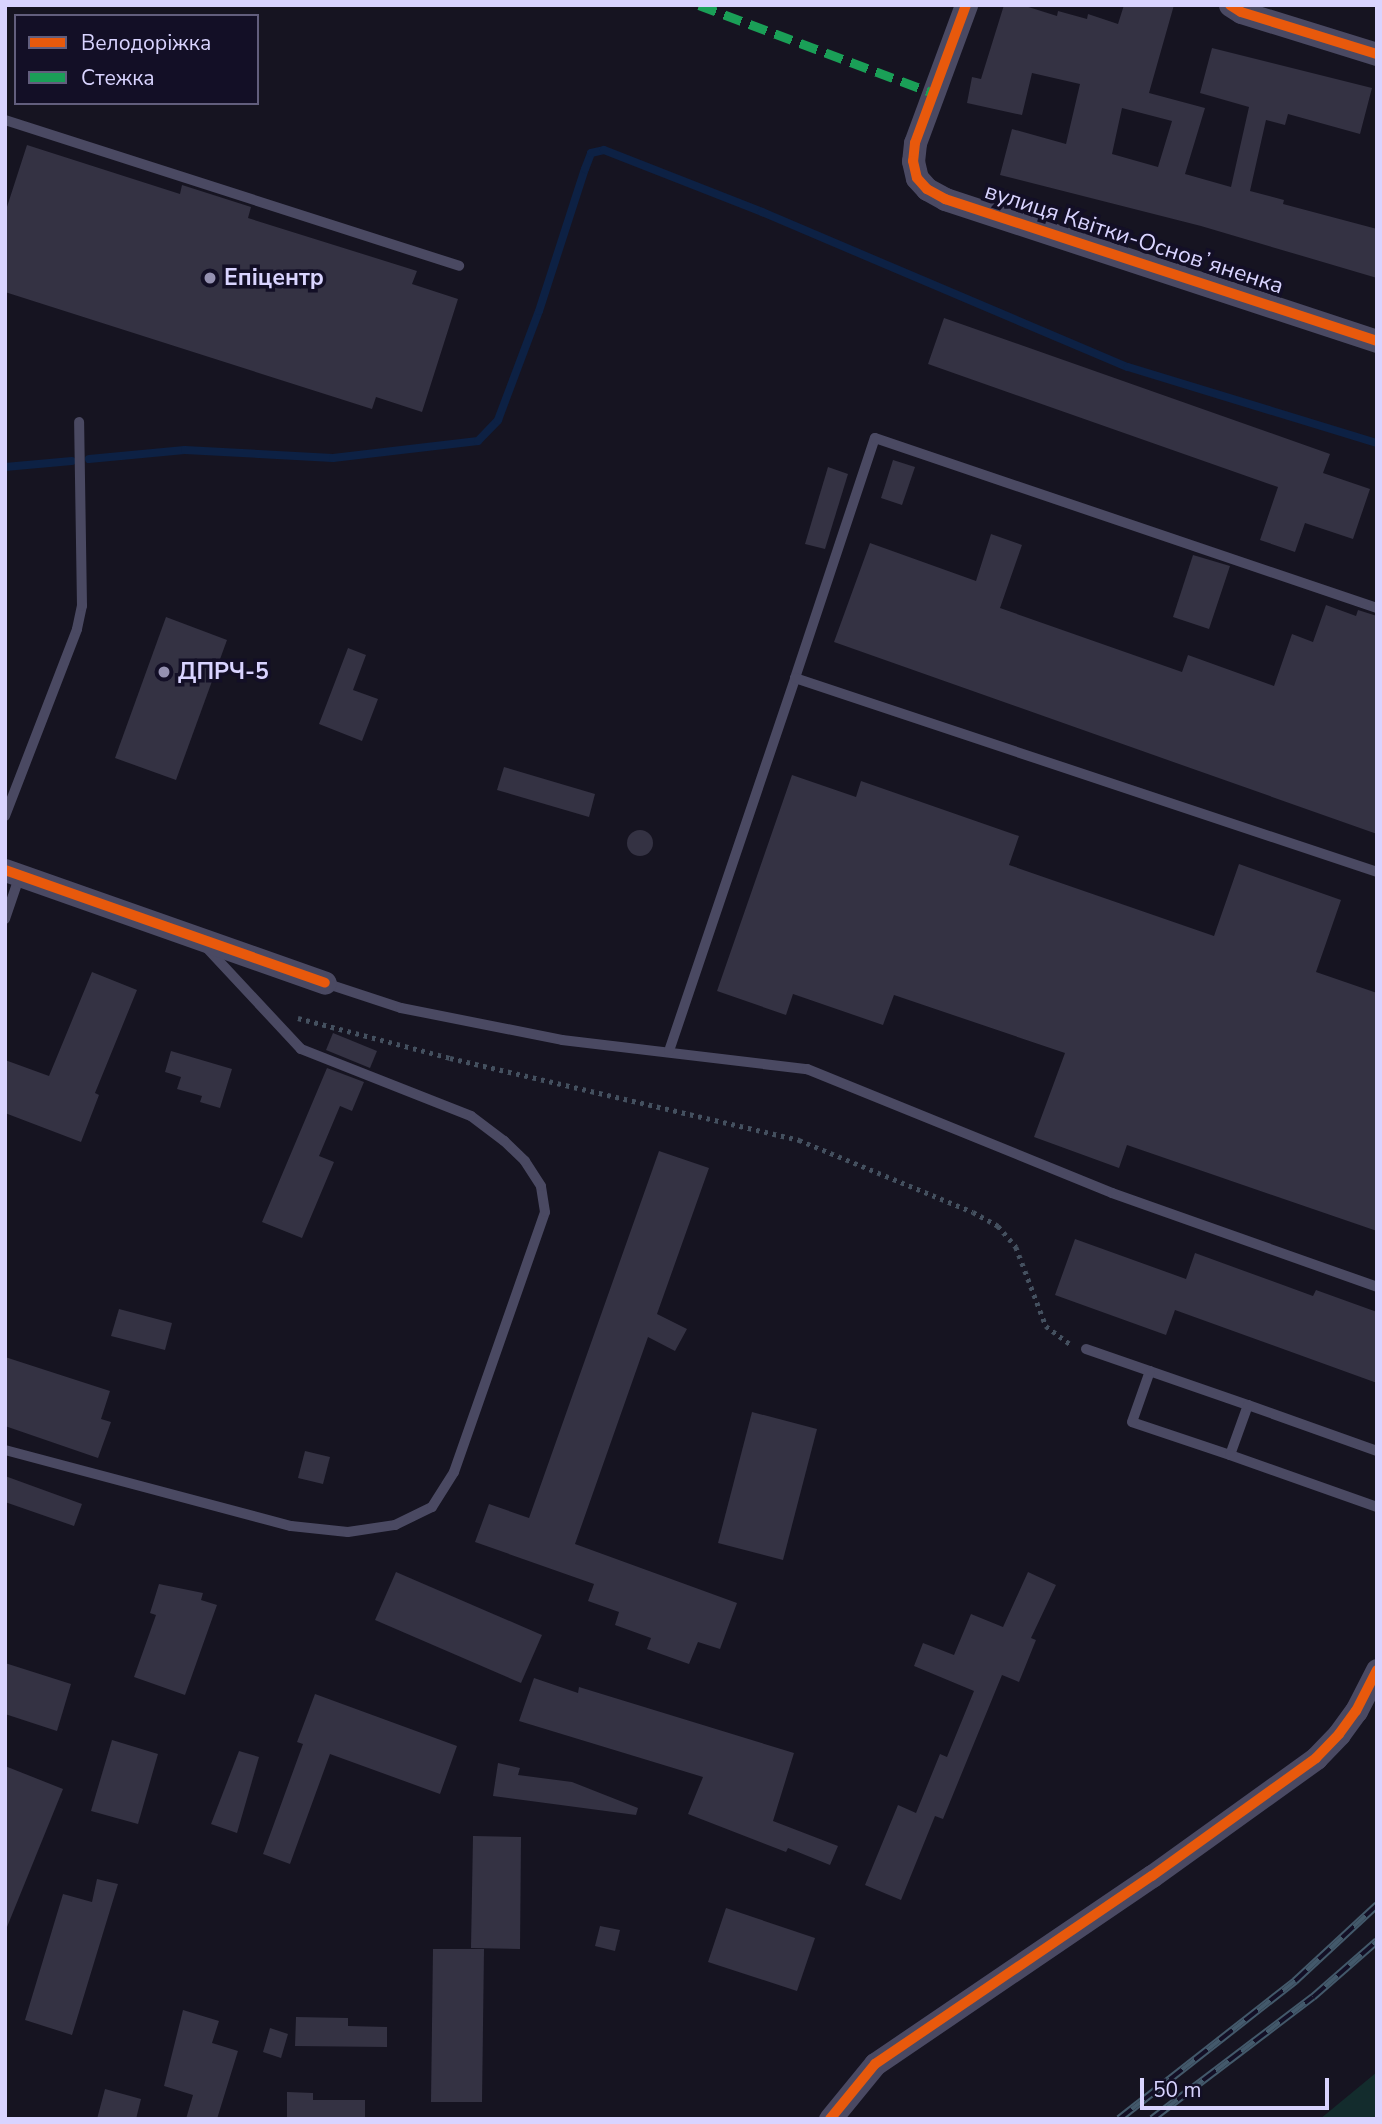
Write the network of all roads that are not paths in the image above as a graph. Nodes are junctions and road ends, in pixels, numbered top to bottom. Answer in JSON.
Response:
{"nodes":[{"id":1,"x":966,"y":5,"type":"edge"},
{"id":2,"x":1230,"y":5,"type":"edge"},
{"id":3,"x":1377,"y":54,"type":"edge"},
{"id":4,"x":5,"y":120,"type":"edge"},
{"id":5,"x":459,"y":266,"type":"dead end"},
{"id":6,"x":1377,"y":341,"type":"edge"},
{"id":7,"x":79,"y":422,"type":"dead end"},
{"id":8,"x":1377,"y":608,"type":"edge"},
{"id":9,"x":795,"y":678,"type":"junction"},
{"id":10,"x":5,"y":817,"type":"edge"},
{"id":11,"x":1377,"y":872,"type":"edge"},
{"id":12,"x":13,"y":873,"type":"edge"},
{"id":13,"x":5,"y":919,"type":"edge"},
{"id":14,"x":195,"y":935,"type":"junction"},
{"id":15,"x":325,"y":983,"type":"joint"},
{"id":16,"x":669,"y":1051,"type":"junction"},
{"id":17,"x":1377,"y":1287,"type":"edge"},
{"id":18,"x":1086,"y":1349,"type":"road end"},
{"id":19,"x":1150,"y":1371,"type":"junction"},
{"id":20,"x":1248,"y":1405,"type":"junction"},
{"id":21,"x":5,"y":1450,"type":"edge"},
{"id":22,"x":1377,"y":1451,"type":"edge"},
{"id":23,"x":1230,"y":1455,"type":"junction"},
{"id":24,"x":1377,"y":1507,"type":"edge"},
{"id":25,"x":1377,"y":1670,"type":"edge"},
{"id":26,"x":830,"y":2119,"type":"edge"}],
"edges":[{"from":1,"to":6,"type":"street","name":"вулиця Квітки-Основʼяненка"},
{"from":2,"to":3,"type":"street"},
{"from":4,"to":5,"type":"lane"},
{"from":7,"to":10,"type":"lane"},
{"from":8,"to":9,"type":"lane"},
{"from":9,"to":11,"type":"lane"},
{"from":9,"to":16,"type":"lane"},
{"from":12,"to":13,"type":"lane"},
{"from":12,"to":14,"type":"street"},
{"from":14,"to":15,"type":"street"},
{"from":14,"to":21,"type":"lane"},
{"from":15,"to":16,"type":"lane"},
{"from":16,"to":17,"type":"lane"},
{"from":18,"to":19,"type":"lane"},
{"from":19,"to":20,"type":"lane"},
{"from":19,"to":23,"type":"lane"},
{"from":20,"to":22,"type":"lane"},
{"from":20,"to":23,"type":"lane"},
{"from":23,"to":24,"type":"lane"},
{"from":25,"to":26,"type":"street"}]}
